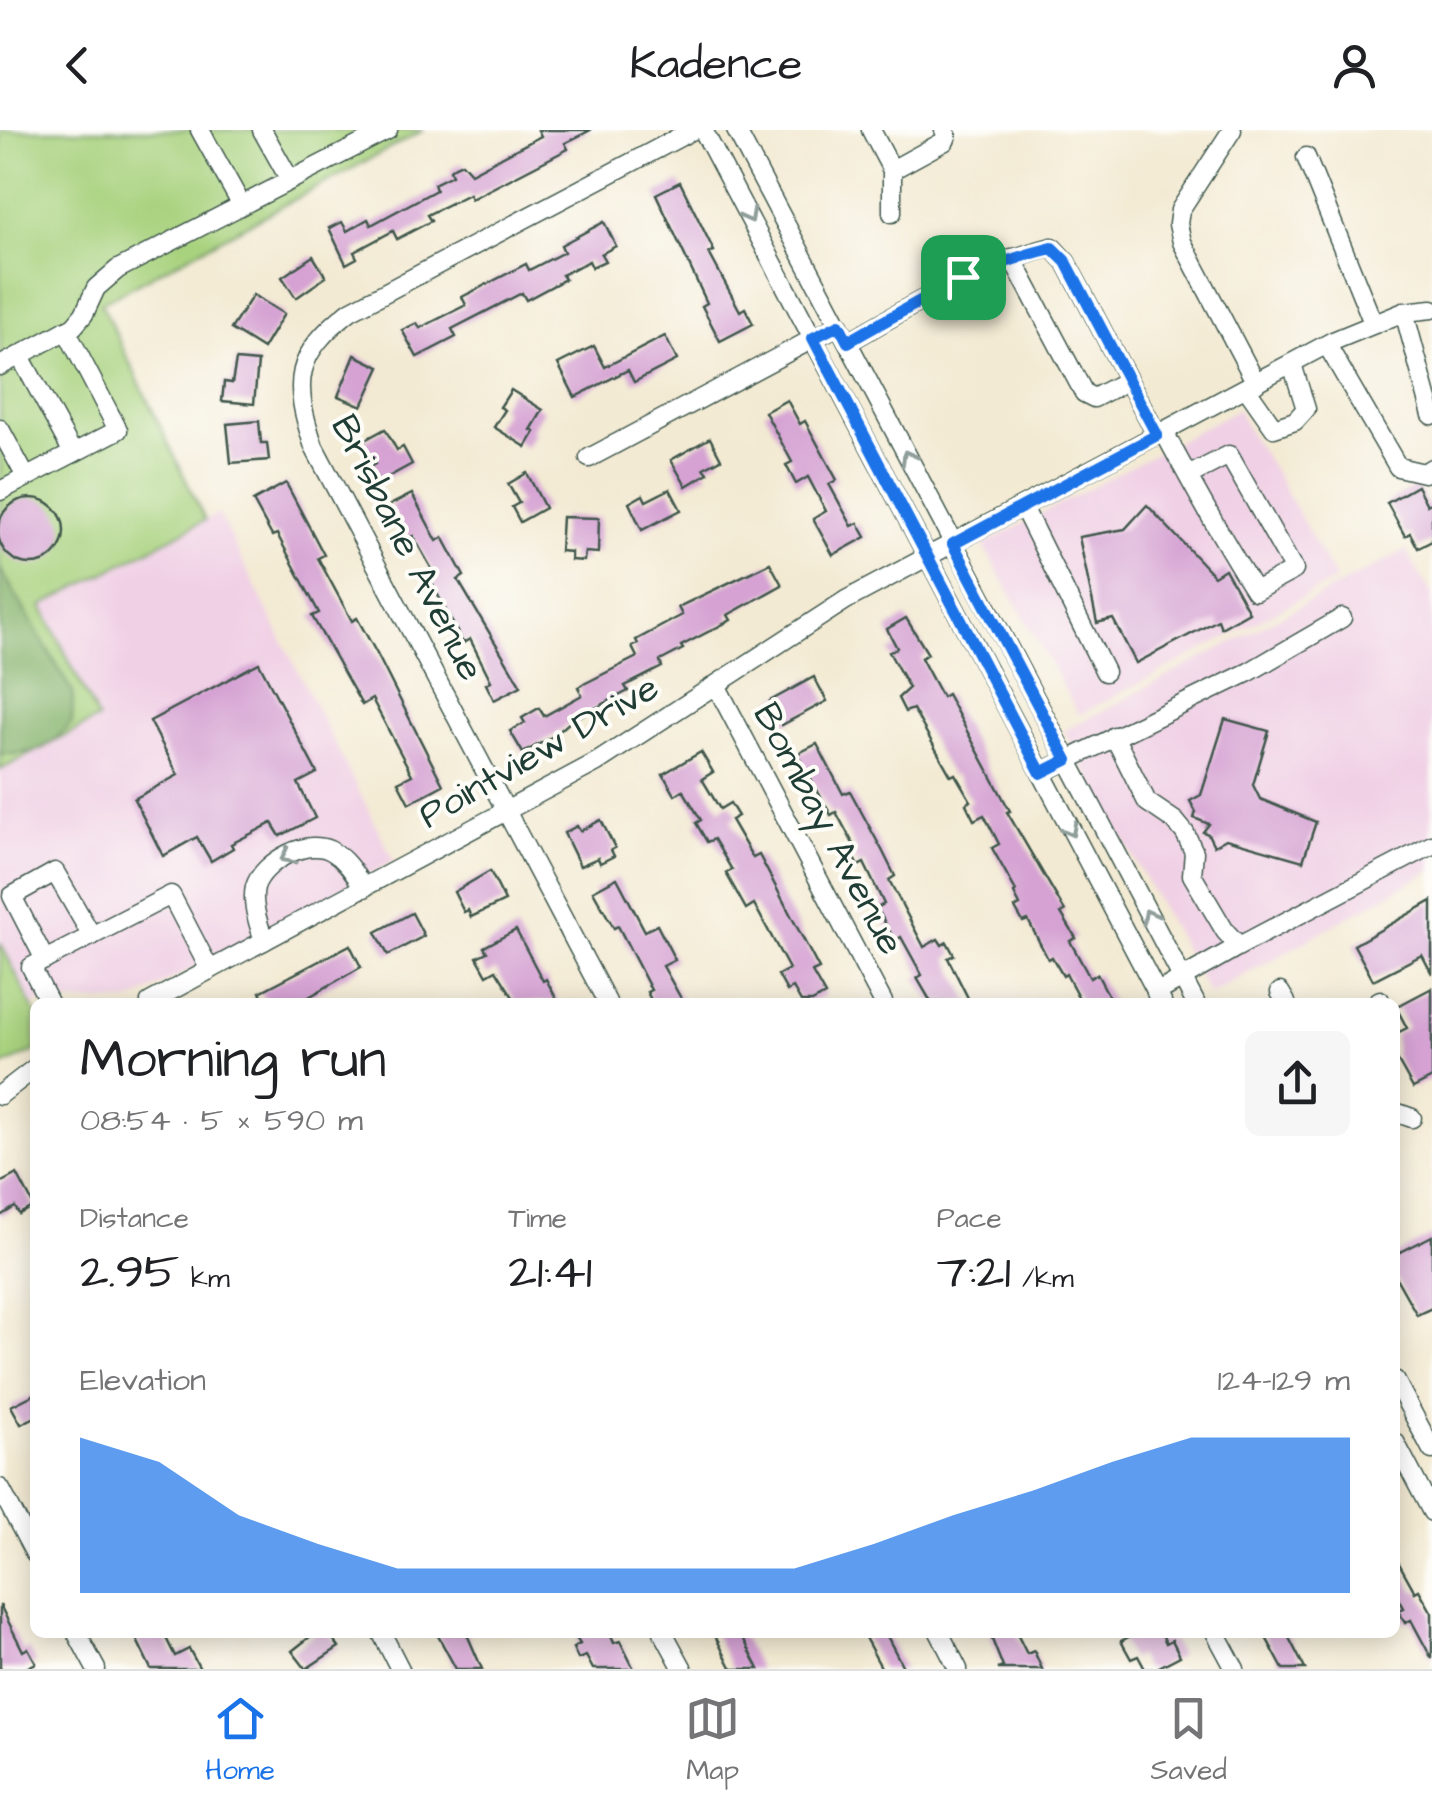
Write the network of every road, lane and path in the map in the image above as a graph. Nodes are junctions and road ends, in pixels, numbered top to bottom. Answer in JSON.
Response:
{"nodes":[{"id":1,"x":200,"y":130,"type":"edge"},
{"id":2,"x":262,"y":130,"type":"edge"},
{"id":3,"x":388,"y":130,"type":"edge"},
{"id":4,"x":693,"y":130,"type":"edge"},
{"id":5,"x":703,"y":130,"type":"edge"},
{"id":6,"x":736,"y":130,"type":"edge"},
{"id":7,"x":870,"y":130,"type":"edge"},
{"id":8,"x":944,"y":130,"type":"edge"},
{"id":9,"x":1232,"y":130,"type":"edge"},
{"id":10,"x":1306,"y":157,"type":"dead end"},
{"id":11,"x":892,"y":170,"type":"junction"},
{"id":12,"x":290,"y":180,"type":"junction"},
{"id":13,"x":241,"y":204,"type":"junction"},
{"id":14,"x":892,"y":213,"type":"dead end"},
{"id":15,"x":1012,"y":258,"type":"junction"},
{"id":16,"x":1432,"y":309,"type":"edge"},
{"id":17,"x":1404,"y":312,"type":"junction"},
{"id":18,"x":1373,"y":323,"type":"junction"},
{"id":19,"x":66,"y":330,"type":"junction"},
{"id":20,"x":843,"y":333,"type":"junction"},
{"id":21,"x":813,"y":338,"type":"junction"},
{"id":22,"x":1327,"y":345,"type":"junction"},
{"id":23,"x":20,"y":356,"type":"junction"},
{"id":24,"x":1292,"y":364,"type":"junction"},
{"id":25,"x":0,"y":366,"type":"edge"},
{"id":26,"x":1128,"y":380,"type":"junction"},
{"id":27,"x":1251,"y":386,"type":"junction"},
{"id":28,"x":1432,"y":415,"type":"edge"},
{"id":29,"x":0,"y":428,"type":"edge"},
{"id":30,"x":1160,"y":434,"type":"junction"},
{"id":31,"x":73,"y":454,"type":"junction"},
{"id":32,"x":589,"y":458,"type":"dead end"},
{"id":33,"x":1432,"y":468,"type":"edge"},
{"id":34,"x":1188,"y":476,"type":"junction"},
{"id":35,"x":26,"y":477,"type":"junction"},
{"id":36,"x":0,"y":490,"type":"edge"},
{"id":37,"x":1023,"y":507,"type":"junction"},
{"id":38,"x":953,"y":544,"type":"junction"},
{"id":39,"x":927,"y":558,"type":"junction"},
{"id":40,"x":1342,"y":618,"type":"dead end"},
{"id":41,"x":1105,"y":672,"type":"dead end"},
{"id":42,"x":716,"y":685,"type":"junction"},
{"id":43,"x":1114,"y":736,"type":"junction"},
{"id":44,"x":1067,"y":760,"type":"junction"},
{"id":45,"x":1041,"y":773,"type":"junction"},
{"id":46,"x":506,"y":812,"type":"junction"},
{"id":47,"x":1432,"y":845,"type":"edge"},
{"id":48,"x":364,"y":888,"type":"junction"},
{"id":49,"x":92,"y":936,"type":"junction"},
{"id":50,"x":264,"y":942,"type":"junction"},
{"id":51,"x":1239,"y":946,"type":"junction"},
{"id":52,"x":44,"y":960,"type":"junction"},
{"id":53,"x":210,"y":970,"type":"junction"},
{"id":54,"x":1182,"y":979,"type":"junction"},
{"id":55,"x":47,"y":998,"type":"edge"},
{"id":56,"x":158,"y":998,"type":"edge"},
{"id":57,"x":605,"y":998,"type":"edge"},
{"id":58,"x":881,"y":998,"type":"edge"},
{"id":59,"x":1159,"y":998,"type":"edge"},
{"id":60,"x":1193,"y":998,"type":"edge"},
{"id":61,"x":30,"y":1072,"type":"edge"},
{"id":62,"x":0,"y":1095,"type":"edge"},
{"id":63,"x":1400,"y":1389,"type":"edge"},
{"id":64,"x":1400,"y":1450,"type":"edge"},
{"id":65,"x":1432,"y":1450,"type":"edge"},
{"id":66,"x":0,"y":1488,"type":"edge"},
{"id":67,"x":1429,"y":1499,"type":"edge"},
{"id":68,"x":30,"y":1545,"type":"edge"},
{"id":69,"x":79,"y":1638,"type":"edge"},
{"id":70,"x":383,"y":1638,"type":"edge"},
{"id":71,"x":667,"y":1638,"type":"edge"},
{"id":72,"x":942,"y":1638,"type":"edge"},
{"id":73,"x":1219,"y":1638,"type":"edge"},
{"id":74,"x":395,"y":1668,"type":"edge"},
{"id":75,"x":96,"y":1669,"type":"edge"},
{"id":76,"x":683,"y":1669,"type":"edge"},
{"id":77,"x":958,"y":1669,"type":"edge"},
{"id":78,"x":1235,"y":1669,"type":"edge"}],
"edges":[{"from":1,"to":13,"type":"street"},
{"from":2,"to":12,"type":"street"},
{"from":3,"to":12,"type":"street"},
{"from":4,"to":46,"type":"street","name":"Brisbane Avenue"},
{"from":5,"to":21,"type":"street","one_way":true},
{"from":6,"to":20,"type":"street"},
{"from":7,"to":11,"type":"street"},
{"from":8,"to":11,"type":"street"},
{"from":9,"to":27,"type":"street"},
{"from":10,"to":18,"type":"street"},
{"from":11,"to":14,"type":"street"},
{"from":12,"to":13,"type":"street"},
{"from":13,"to":19,"type":"street"},
{"from":15,"to":20,"type":"street"},
{"from":15,"to":26,"type":"street"},
{"from":15,"to":26,"type":"street"},
{"from":16,"to":17,"type":"street","name":"Pointview Drive"},
{"from":17,"to":18,"type":"street","name":"Pointview Drive"},
{"from":17,"to":28,"type":"street"},
{"from":18,"to":22,"type":"street","name":"Pointview Drive"},
{"from":19,"to":23,"type":"street"},
{"from":19,"to":31,"type":"street"},
{"from":20,"to":21,"type":"street"},
{"from":38,"to":20,"type":"street","one_way":true},
{"from":21,"to":32,"type":"street"},
{"from":21,"to":39,"type":"street"},
{"from":22,"to":24,"type":"street","name":"Pointview Drive"},
{"from":22,"to":33,"type":"street"},
{"from":23,"to":25,"type":"street"},
{"from":23,"to":31,"type":"street"},
{"from":24,"to":27,"type":"street","name":"Pointview Drive"},
{"from":24,"to":27,"type":"street"},
{"from":26,"to":30,"type":"street"},
{"from":27,"to":30,"type":"street","name":"Pointview Drive"},
{"from":29,"to":35,"type":"street"},
{"from":30,"to":34,"type":"street"},
{"from":30,"to":37,"type":"street","name":"Pointview Drive"},
{"from":31,"to":35,"type":"street"},
{"from":34,"to":34,"type":"street"},
{"from":35,"to":36,"type":"street"},
{"from":37,"to":38,"type":"street","name":"Pointview Drive"},
{"from":37,"to":41,"type":"street"},
{"from":38,"to":39,"type":"street","name":"Pointview Drive"},
{"from":38,"to":44,"type":"street"},
{"from":39,"to":42,"type":"street","name":"Pointview Drive"},
{"from":39,"to":45,"type":"street"},
{"from":40,"to":43,"type":"street"},
{"from":42,"to":46,"type":"street","name":"Pointview Drive"},
{"from":42,"to":58,"type":"street","name":"Bombay Avenue"},
{"from":43,"to":44,"type":"street"},
{"from":43,"to":51,"type":"street"},
{"from":44,"to":45,"type":"street"},
{"from":54,"to":44,"type":"street","one_way":true},
{"from":45,"to":59,"type":"street","one_way":true},
{"from":46,"to":48,"type":"street","name":"Pointview Drive"},
{"from":46,"to":57,"type":"street","name":"Brisbane Avenue"},
{"from":47,"to":51,"type":"street"},
{"from":48,"to":50,"type":"street","name":"Pointview Drive"},
{"from":48,"to":50,"type":"street","one_way":true},
{"from":49,"to":52,"type":"street"},
{"from":49,"to":52,"type":"street"},
{"from":49,"to":53,"type":"street"},
{"from":50,"to":53,"type":"street","name":"Pointview Drive"},
{"from":51,"to":54,"type":"street"},
{"from":52,"to":55,"type":"street"},
{"from":53,"to":56,"type":"street","name":"Pointview Drive"},
{"from":54,"to":59,"type":"street"},
{"from":54,"to":60,"type":"street"},
{"from":61,"to":62,"type":"street"},
{"from":63,"to":65,"type":"street"},
{"from":64,"to":67,"type":"street"},
{"from":66,"to":68,"type":"street"},
{"from":69,"to":75,"type":"street"},
{"from":70,"to":74,"type":"street"},
{"from":71,"to":76,"type":"street"},
{"from":72,"to":77,"type":"street"},
{"from":73,"to":78,"type":"street"}]}
